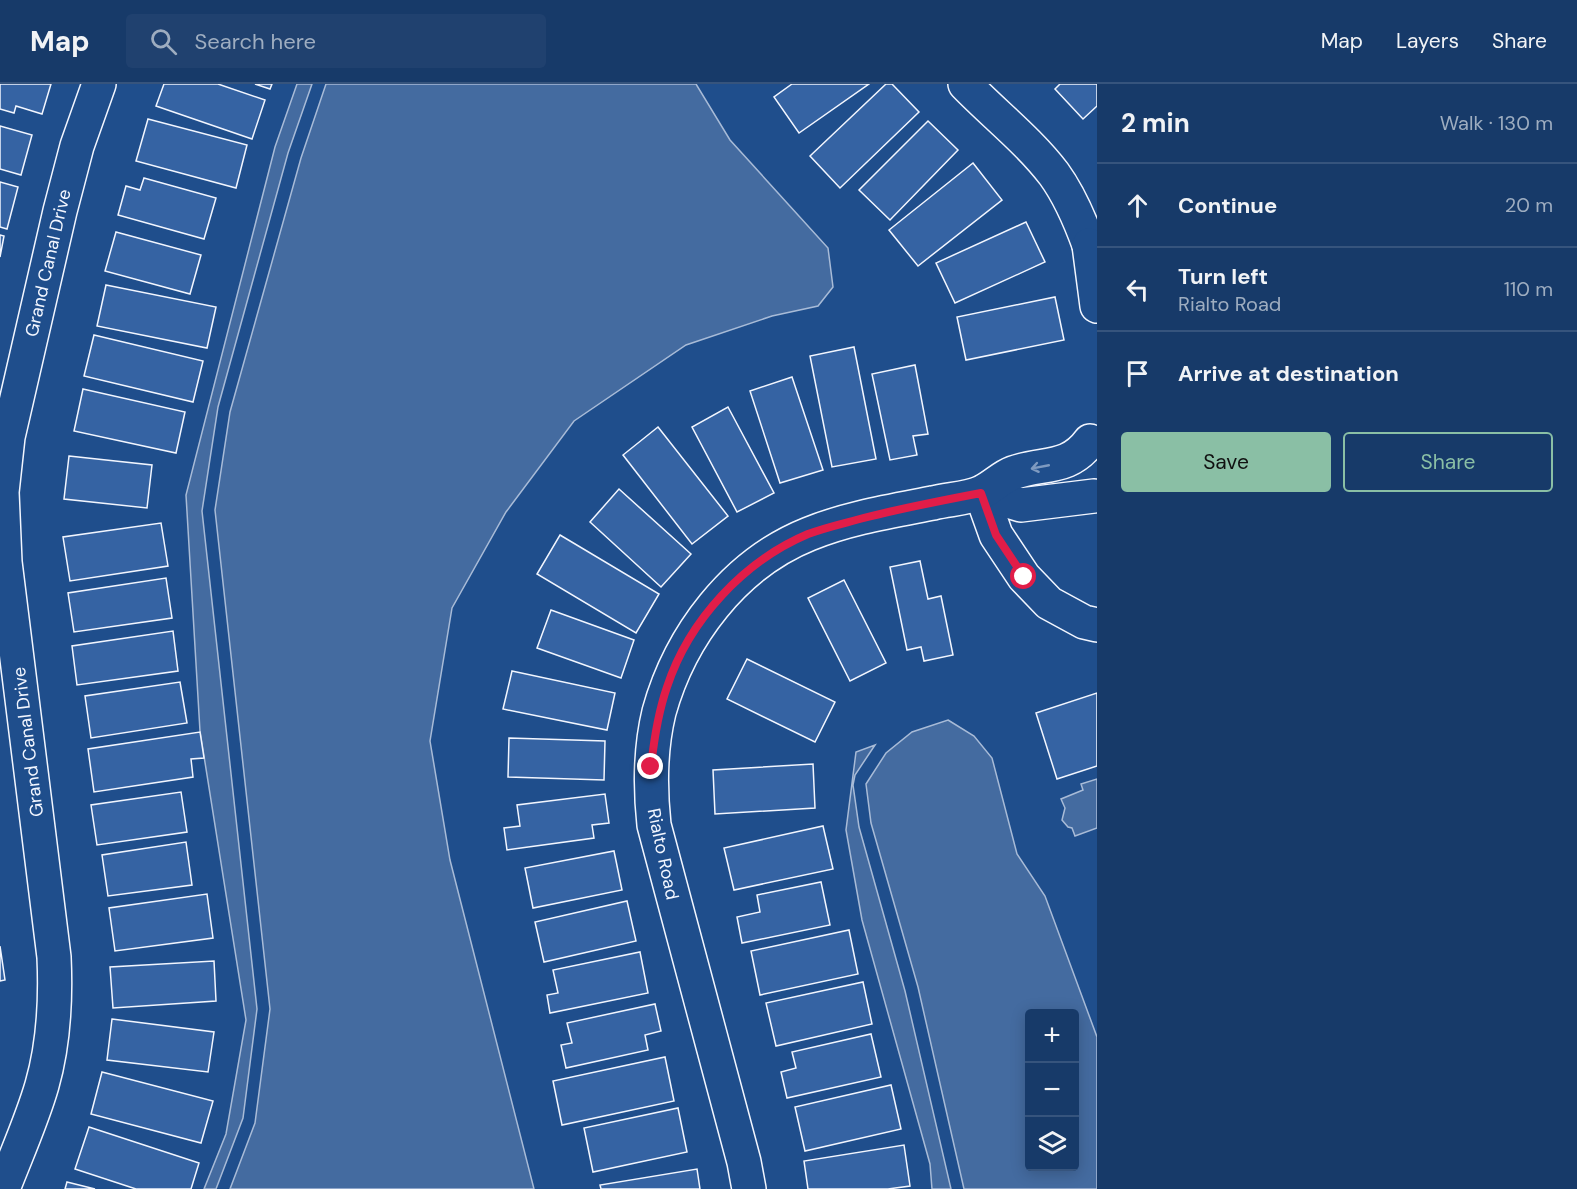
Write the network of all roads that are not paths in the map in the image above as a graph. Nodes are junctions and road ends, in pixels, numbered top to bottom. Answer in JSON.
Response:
{"nodes":[{"id":1,"x":99,"y":84,"type":"edge"},
{"id":2,"x":965,"y":84,"type":"edge"},
{"id":3,"x":1093,"y":254,"type":"edge"},
{"id":4,"x":1097,"y":306,"type":"edge"},
{"id":5,"x":1093,"y":435,"type":"edge"},
{"id":6,"x":981,"y":493,"type":"junction"},
{"id":7,"x":1095,"y":499,"type":"edge"},
{"id":8,"x":1097,"y":625,"type":"edge"},
{"id":9,"x":3,"y":1189,"type":"edge"},
{"id":10,"x":749,"y":1189,"type":"edge"}],
"edges":[{"from":1,"to":9,"type":"street","name":"Grand Canal Drive"},
{"from":2,"to":3,"type":"street"},
{"from":3,"to":4,"type":"street"},
{"from":5,"to":6,"type":"street","name":"Rialto Road","one_way":true},
{"from":5,"to":7,"type":"street"},
{"from":6,"to":7,"type":"street","name":"Rialto Road"},
{"from":6,"to":8,"type":"street"},
{"from":6,"to":10,"type":"street","name":"Rialto Road"}]}
